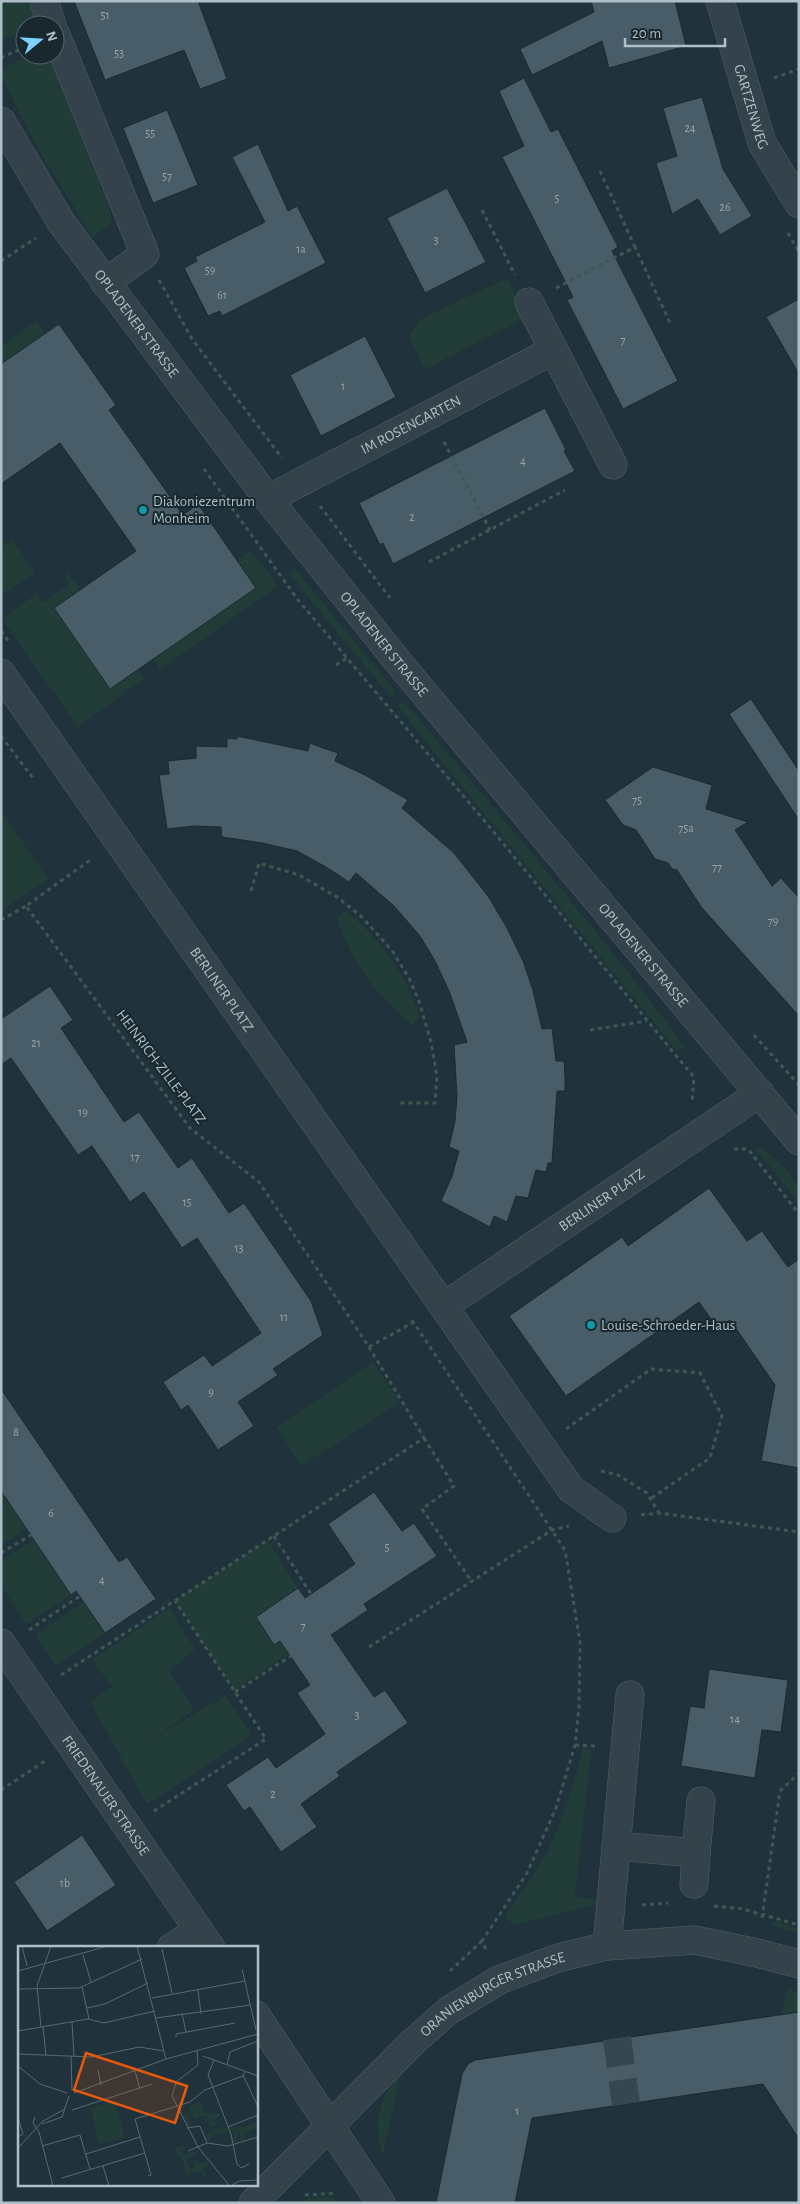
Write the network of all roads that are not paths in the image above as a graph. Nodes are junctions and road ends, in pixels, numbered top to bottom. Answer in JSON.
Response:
{"nodes":[{"id":1,"x":44,"y":1,"type":"edge"},
{"id":2,"x":720,"y":1,"type":"edge"},
{"id":3,"x":49,"y":15,"type":"edge"},
{"id":4,"x":65,"y":58,"type":"edge"},
{"id":5,"x":1,"y":121,"type":"edge"},
{"id":6,"x":799,"y":204,"type":"edge"},
{"id":7,"x":105,"y":283,"type":"junction"},
{"id":8,"x":530,"y":302,"type":"road end"},
{"id":9,"x":554,"y":350,"type":"junction"},
{"id":10,"x":613,"y":465,"type":"dead end"},
{"id":11,"x":268,"y":499,"type":"junction"},
{"id":12,"x":1,"y":673,"type":"edge"},
{"id":13,"x":760,"y":1093,"type":"junction"},
{"id":14,"x":799,"y":1141,"type":"edge"},
{"id":15,"x":444,"y":1306,"type":"junction"},
{"id":16,"x":612,"y":1518,"type":"road end"},
{"id":17,"x":1,"y":1644,"type":"edge"},
{"id":18,"x":630,"y":1695,"type":"dead end"},
{"id":19,"x":701,"y":1802,"type":"dead end"},
{"id":20,"x":616,"y":1846,"type":"junction"},
{"id":21,"x":696,"y":1853,"type":"junction"},
{"id":22,"x":694,"y":1884,"type":"dead end"},
{"id":23,"x":205,"y":1939,"type":"edge"},
{"id":24,"x":179,"y":1946,"type":"edge"},
{"id":25,"x":607,"y":1946,"type":"junction"},
{"id":26,"x":799,"y":1964,"type":"edge"},
{"id":27,"x":258,"y":2018,"type":"edge"},
{"id":28,"x":329,"y":2127,"type":"junction"},
{"id":29,"x":253,"y":2203,"type":"edge"},
{"id":30,"x":381,"y":2203,"type":"edge"}],
"edges":[{"from":1,"to":3,"type":"street"},
{"from":2,"to":6,"type":"street","name":"GARTZENWEG"},
{"from":4,"to":7,"type":"street"},
{"from":5,"to":7,"type":"street","name":"OPLADENER STRASSE"},
{"from":7,"to":11,"type":"street","name":"OPLADENER STRASSE"},
{"from":8,"to":9,"type":"street"},
{"from":9,"to":10,"type":"street"},
{"from":9,"to":11,"type":"street","name":"IM ROSENGARTEN"},
{"from":11,"to":13,"type":"street","name":"OPLADENER STRASSE"},
{"from":12,"to":15,"type":"street","name":"BERLINER PLATZ"},
{"from":13,"to":14,"type":"street","name":"OPLADENER STRASSE"},
{"from":13,"to":15,"type":"street","name":"BERLINER PLATZ"},
{"from":15,"to":16,"type":"street","name":"BERLINER PLATZ"},
{"from":17,"to":23,"type":"street","name":"FRIEDENAUER STRASSE"},
{"from":18,"to":20,"type":"street"},
{"from":19,"to":21,"type":"street"},
{"from":20,"to":21,"type":"street"},
{"from":20,"to":25,"type":"street"},
{"from":21,"to":22,"type":"street"},
{"from":23,"to":24,"type":"street"},
{"from":25,"to":26,"type":"street","name":"ORANIENBURGER STRASSE"},
{"from":25,"to":28,"type":"street","name":"ORANIENBURGER STRASSE"},
{"from":27,"to":28,"type":"street"},
{"from":28,"to":29,"type":"street","name":"ORANIENBURGER STRASSE"},
{"from":28,"to":30,"type":"street"}]}
